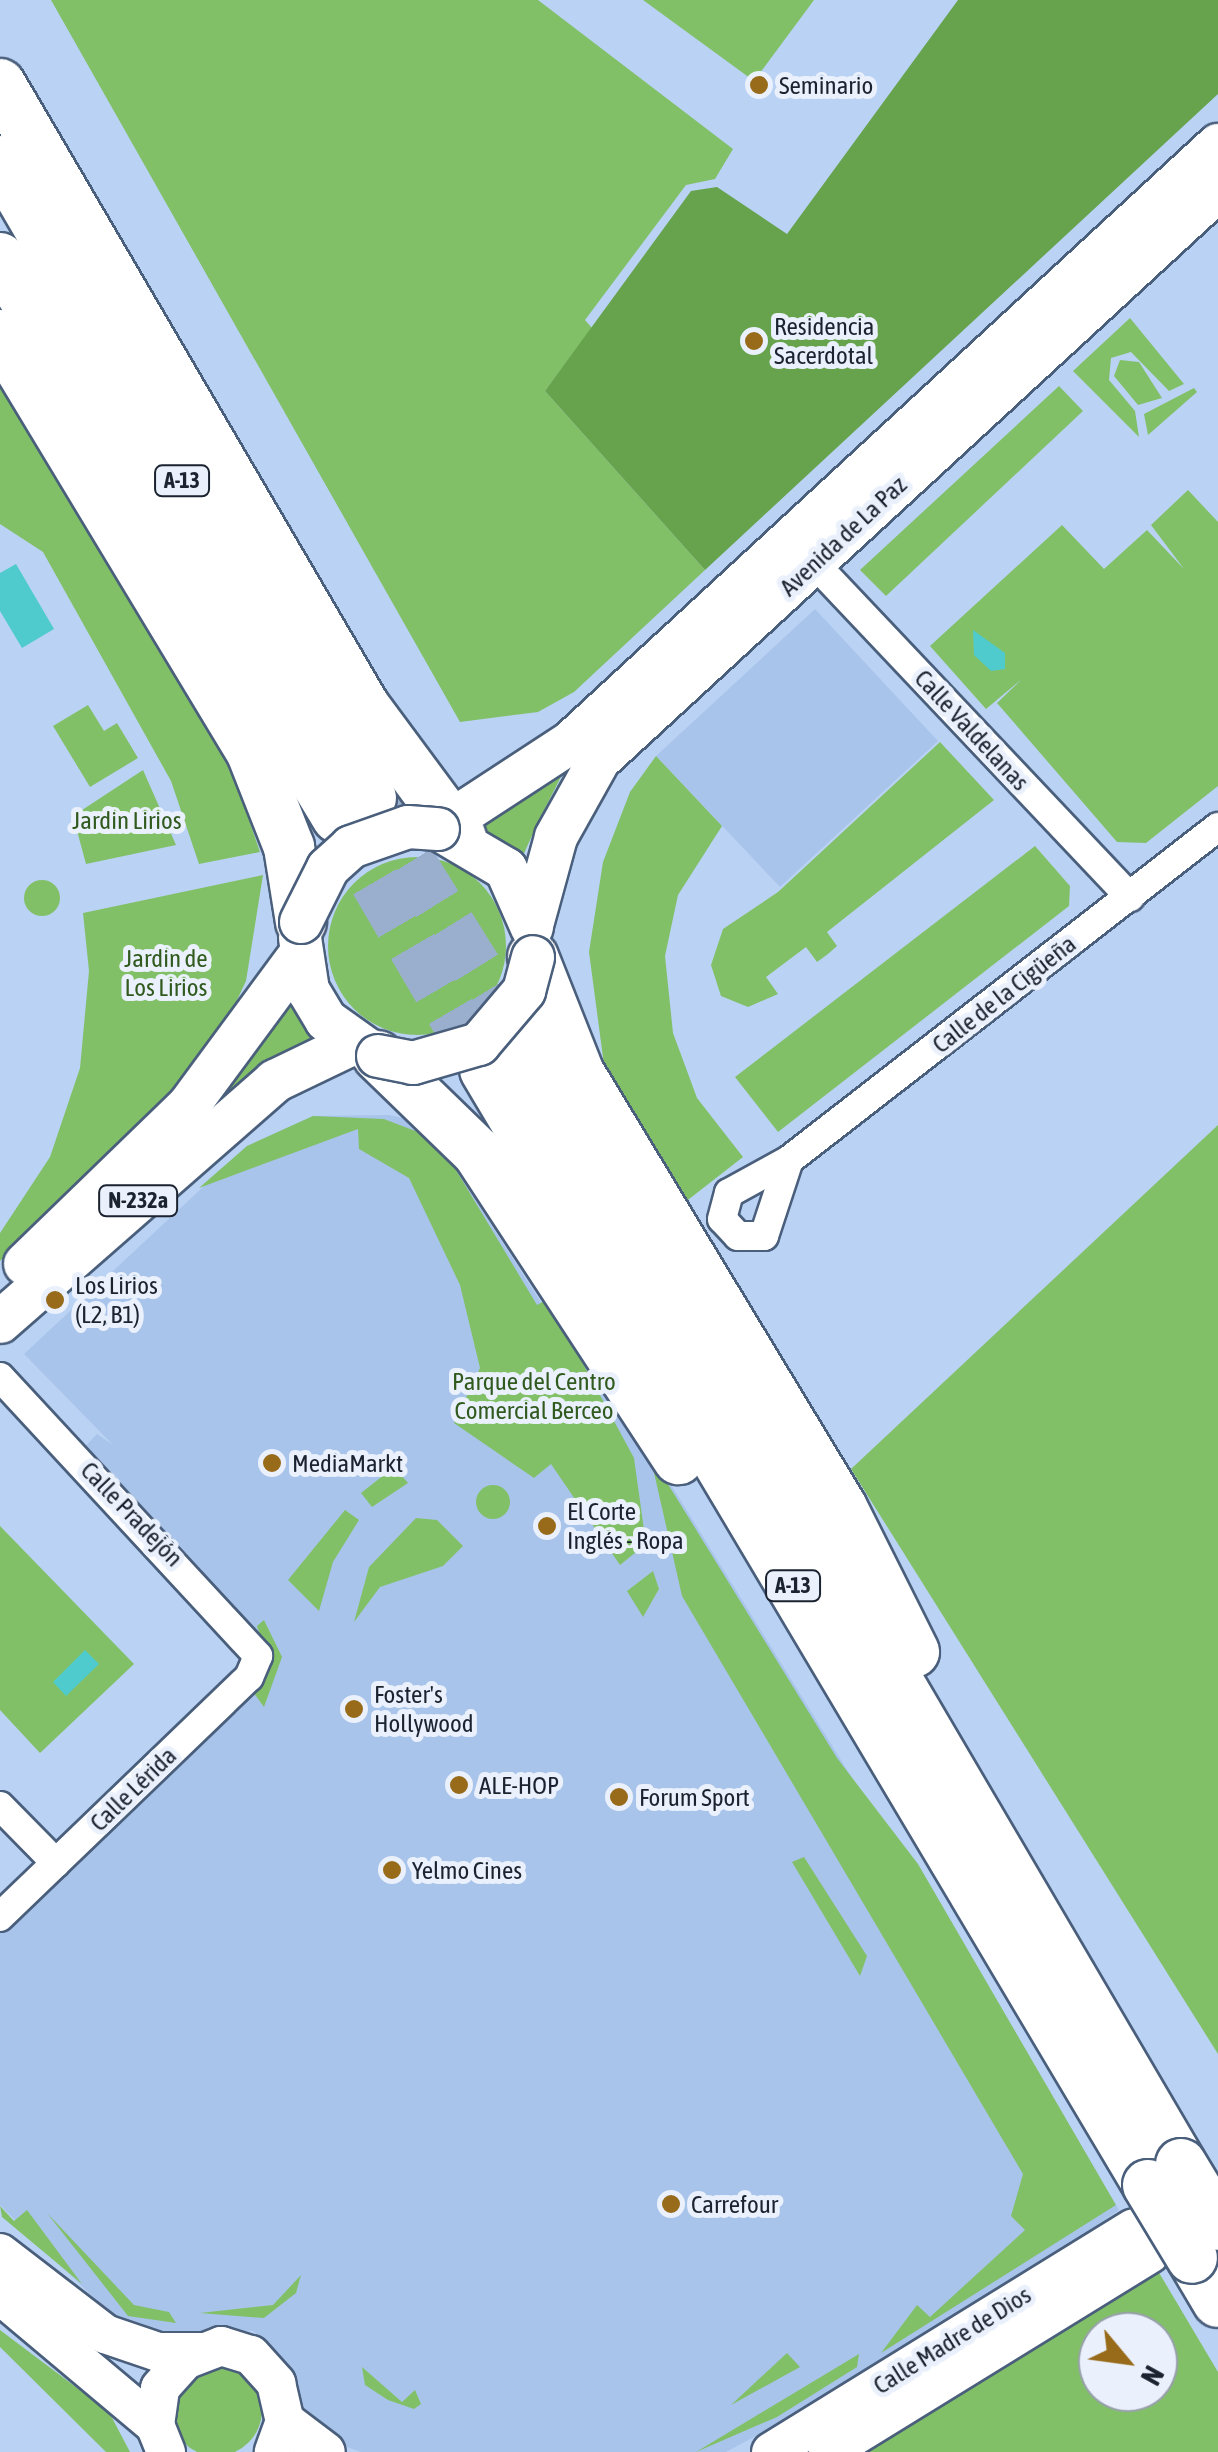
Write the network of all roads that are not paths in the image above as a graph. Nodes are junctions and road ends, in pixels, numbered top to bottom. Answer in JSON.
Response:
{"nodes":[{"id":1,"x":0,"y":84,"type":"edge"},
{"id":2,"x":1218,"y":145,"type":"edge"},
{"id":3,"x":0,"y":157,"type":"edge"},
{"id":4,"x":1218,"y":190,"type":"edge"},
{"id":5,"x":0,"y":258,"type":"edge"},
{"id":6,"x":0,"y":296,"type":"edge"},
{"id":7,"x":0,"y":335,"type":"edge"},
{"id":8,"x":170,"y":376,"type":"junction"},
{"id":9,"x":814,"y":563,"type":"junction"},
{"id":10,"x":144,"y":584,"type":"junction"},
{"id":11,"x":376,"y":725,"type":"junction"},
{"id":12,"x":570,"y":744,"type":"junction"},
{"id":13,"x":1218,"y":827,"type":"edge"},
{"id":14,"x":450,"y":830,"type":"junction"},
{"id":15,"x":1130,"y":898,"type":"junction"},
{"id":16,"x":300,"y":939,"type":"junction"},
{"id":17,"x":532,"y":941,"type":"junction"},
{"id":18,"x":365,"y":1050,"type":"junction"},
{"id":19,"x":789,"y":1160,"type":"dead end"},
{"id":20,"x":0,"y":1289,"type":"edge"},
{"id":21,"x":0,"y":1322,"type":"edge"},
{"id":22,"x":0,"y":1377,"type":"edge"},
{"id":23,"x":258,"y":1656,"type":"joint"},
{"id":24,"x":0,"y":1806,"type":"edge"},
{"id":25,"x":996,"y":1849,"type":"junction"},
{"id":26,"x":56,"y":1863,"type":"junction"},
{"id":27,"x":0,"y":1918,"type":"edge"},
{"id":28,"x":1100,"y":2103,"type":"junction"},
{"id":29,"x":1182,"y":2208,"type":"edge"},
{"id":30,"x":0,"y":2254,"type":"edge"},
{"id":31,"x":0,"y":2295,"type":"edge"},
{"id":32,"x":1218,"y":2302,"type":"edge"},
{"id":33,"x":202,"y":2352,"type":"junction"},
{"id":34,"x":279,"y":2436,"type":"edge"},
{"id":35,"x":161,"y":2439,"type":"edge"},
{"id":36,"x":326,"y":2452,"type":"edge"},
{"id":37,"x":771,"y":2452,"type":"edge"},
{"id":38,"x":828,"y":2452,"type":"edge"}],
"edges":[{"from":1,"to":8,"type":"highway"},
{"from":2,"to":12,"type":"main road","name":"Avenida de La Paz"},
{"from":3,"to":5,"type":"highway","number":"A-13"},
{"from":3,"to":8,"type":"highway"},
{"from":4,"to":9,"type":"main road","name":"Avenida de La Paz"},
{"from":6,"to":10,"type":"highway"},
{"from":7,"to":10,"type":"highway"},
{"from":8,"to":11,"type":"highway"},
{"from":9,"to":15,"type":"street","name":"Calle Valdelanas"},
{"from":9,"to":17,"type":"main road","name":"Avenida de La Paz"},
{"from":10,"to":16,"type":"highway"},
{"from":11,"to":12,"type":"street","name":"Avenida de La Paz"},
{"from":11,"to":14,"type":"highway"},
{"from":12,"to":14,"type":"main road","name":"Avenida de La Paz"},
{"from":13,"to":15,"type":"street","name":"Calle de la Cigüeña"},
{"from":14,"to":16,"type":"main road","number":"N-232a","bridge":true},
{"from":14,"to":17,"type":"main road"},
{"from":15,"to":19,"type":"street","name":"Calle de la Cigüeña"},
{"from":16,"to":18,"type":"main road"},
{"from":16,"to":20,"type":"main road","number":"N-232a"},
{"from":17,"to":18,"type":"main road","number":"N-232a","bridge":true},
{"from":17,"to":25,"type":"highway"},
{"from":18,"to":21,"type":"main road","number":"N-232a"},
{"from":18,"to":28,"type":"highway"},
{"from":22,"to":23,"type":"street","name":"Calle Pradejón"},
{"from":23,"to":26,"type":"street","name":"Calle Lérida"},
{"from":24,"to":26,"type":"street"},
{"from":25,"to":28,"type":"highway","number":"A-13"},
{"from":25,"to":29,"type":"highway","number":"A-13"},
{"from":26,"to":27,"type":"street","name":"Calle Lérida"},
{"from":28,"to":29,"type":"highway","number":"A-13"},
{"from":29,"to":32,"type":"highway","number":"A-13"},
{"from":29,"to":37,"type":"main road","name":"Calle Madre de Dios"},
{"from":29,"to":38,"type":"main road","name":"Calle Madre de Dios"},
{"from":30,"to":33,"type":"main road"},
{"from":31,"to":35,"type":"main road"},
{"from":33,"to":34,"type":"main road"},
{"from":33,"to":35,"type":"main road"},
{"from":34,"to":36,"type":"main road"}]}
